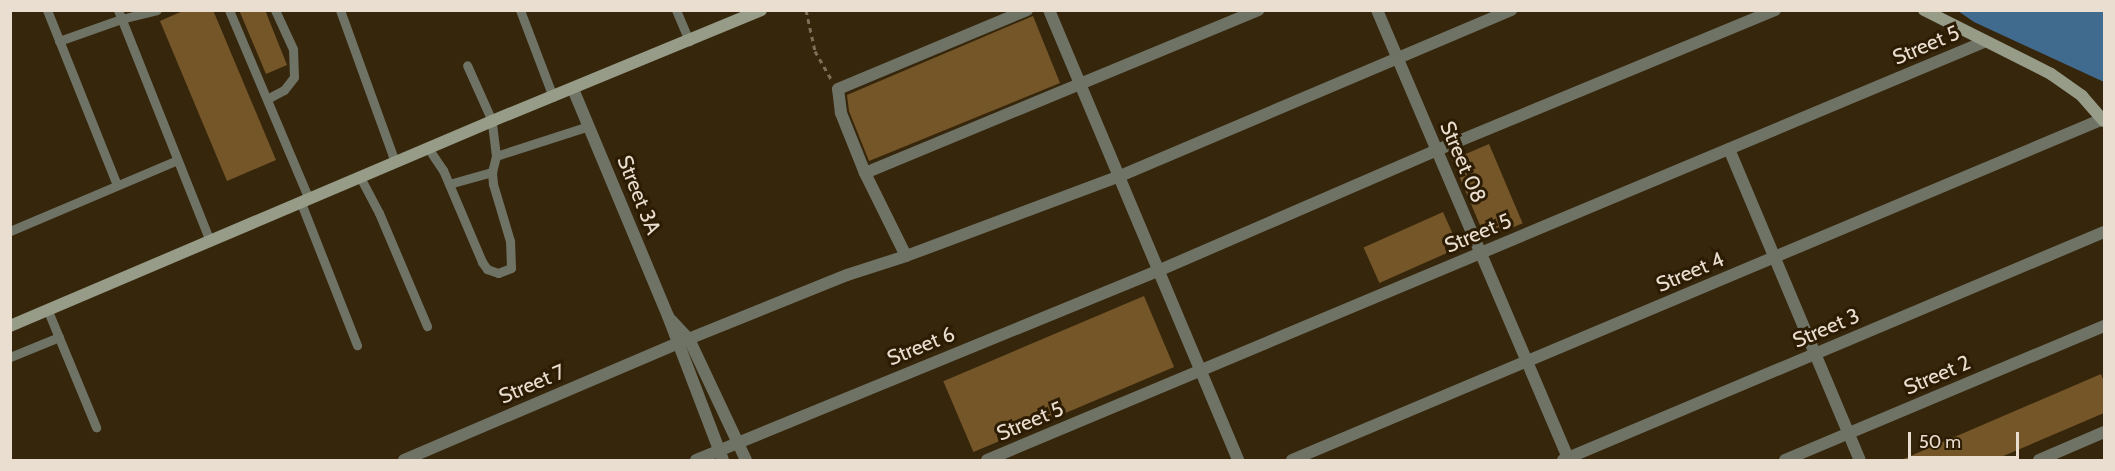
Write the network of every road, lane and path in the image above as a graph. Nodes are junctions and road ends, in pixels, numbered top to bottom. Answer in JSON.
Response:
{"nodes":[{"id":1,"x":47,"y":10,"type":"edge"},
{"id":2,"x":157,"y":10,"type":"edge"},
{"id":3,"x":229,"y":10,"type":"edge"},
{"id":4,"x":275,"y":10,"type":"edge"},
{"id":5,"x":340,"y":10,"type":"edge"},
{"id":6,"x":520,"y":10,"type":"edge"},
{"id":7,"x":676,"y":10,"type":"edge"},
{"id":8,"x":761,"y":10,"type":"edge"},
{"id":9,"x":806,"y":10,"type":"edge"},
{"id":10,"x":1027,"y":10,"type":"edge"},
{"id":11,"x":1049,"y":10,"type":"edge"},
{"id":12,"x":1259,"y":10,"type":"edge"},
{"id":13,"x":1377,"y":10,"type":"edge"},
{"id":14,"x":1511,"y":10,"type":"edge"},
{"id":15,"x":1775,"y":10,"type":"edge"},
{"id":16,"x":1924,"y":10,"type":"edge"},
{"id":17,"x":119,"y":15,"type":"edge"},
{"id":18,"x":59,"y":40,"type":"junction"},
{"id":19,"x":689,"y":41,"type":"junction"},
{"id":20,"x":1984,"y":42,"type":"junction"},
{"id":21,"x":1398,"y":58,"type":"junction"},
{"id":22,"x":467,"y":65,"type":"dead end"},
{"id":23,"x":1082,"y":86,"type":"junction"},
{"id":24,"x":573,"y":88,"type":"junction"},
{"id":25,"x":838,"y":89,"type":"junction"},
{"id":26,"x":553,"y":97,"type":"junction"},
{"id":27,"x":267,"y":99,"type":"junction"},
{"id":28,"x":2104,"y":120,"type":"edge"},
{"id":29,"x":492,"y":121,"type":"junction"},
{"id":30,"x":589,"y":126,"type":"junction"},
{"id":31,"x":428,"y":148,"type":"junction"},
{"id":32,"x":1729,"y":149,"type":"junction"},
{"id":33,"x":1437,"y":150,"type":"junction"},
{"id":34,"x":496,"y":156,"type":"junction"},
{"id":35,"x":177,"y":160,"type":"junction"},
{"id":36,"x":395,"y":162,"type":"junction"},
{"id":37,"x":492,"y":172,"type":"junction"},
{"id":38,"x":865,"y":173,"type":"junction"},
{"id":39,"x":1120,"y":176,"type":"junction"},
{"id":40,"x":360,"y":177,"type":"junction"},
{"id":41,"x":449,"y":184,"type":"junction"},
{"id":42,"x":117,"y":185,"type":"junction"},
{"id":43,"x":305,"y":201,"type":"junction"},
{"id":44,"x":10,"y":231,"type":"edge"},
{"id":45,"x":2104,"y":232,"type":"edge"},
{"id":46,"x":210,"y":241,"type":"junction"},
{"id":47,"x":1481,"y":253,"type":"junction"},
{"id":48,"x":906,"y":256,"type":"junction"},
{"id":49,"x":1775,"y":257,"type":"junction"},
{"id":50,"x":1160,"y":270,"type":"junction"},
{"id":51,"x":48,"y":311,"type":"junction"},
{"id":52,"x":668,"y":316,"type":"junction"},
{"id":53,"x":10,"y":326,"type":"edge"},
{"id":54,"x":427,"y":326,"type":"dead end"},
{"id":55,"x":2104,"y":326,"type":"edge"},
{"id":56,"x":59,"y":337,"type":"junction"},
{"id":57,"x":689,"y":339,"type":"junction"},
{"id":58,"x":676,"y":344,"type":"junction"},
{"id":59,"x":357,"y":345,"type":"dead end"},
{"id":60,"x":1815,"y":354,"type":"junction"},
{"id":61,"x":10,"y":357,"type":"edge"},
{"id":62,"x":1527,"y":361,"type":"junction"},
{"id":63,"x":1201,"y":371,"type":"junction"},
{"id":64,"x":96,"y":427,"type":"dead end"},
{"id":65,"x":2104,"y":432,"type":"edge"},
{"id":66,"x":1849,"y":434,"type":"junction"},
{"id":67,"x":740,"y":442,"type":"junction"},
{"id":68,"x":721,"y":456,"type":"edge"},
{"id":69,"x":404,"y":460,"type":"edge"},
{"id":70,"x":696,"y":460,"type":"edge"},
{"id":71,"x":746,"y":460,"type":"edge"},
{"id":72,"x":987,"y":460,"type":"edge"},
{"id":73,"x":1238,"y":460,"type":"edge"},
{"id":74,"x":1292,"y":460,"type":"edge"},
{"id":75,"x":1567,"y":460,"type":"edge"},
{"id":76,"x":1785,"y":460,"type":"edge"},
{"id":77,"x":1860,"y":460,"type":"edge"},
{"id":78,"x":2039,"y":460,"type":"edge"}],
"edges":[{"from":1,"to":18,"type":"lane"},
{"from":2,"to":17,"type":"lane"},
{"from":3,"to":27,"type":"lane"},
{"from":4,"to":27,"type":"lane"},
{"from":5,"to":36,"type":"lane"},
{"from":6,"to":26,"type":"lane"},
{"from":7,"to":19,"type":"lane"},
{"from":8,"to":19,"type":"street"},
{"from":9,"to":25,"type":"path"},
{"from":10,"to":25,"type":"street"},
{"from":11,"to":23,"type":"street"},
{"from":12,"to":23,"type":"street"},
{"from":13,"to":21,"type":"street","name":"Street 08"},
{"from":14,"to":21,"type":"street","name":"Street 7"},
{"from":15,"to":33,"type":"street","name":"Street 6"},
{"from":16,"to":20,"type":"street"},
{"from":17,"to":18,"type":"lane"},
{"from":17,"to":35,"type":"lane"},
{"from":18,"to":42,"type":"lane"},
{"from":19,"to":24,"type":"street"},
{"from":20,"to":28,"type":"street"},
{"from":20,"to":32,"type":"street","name":"Street 5"},
{"from":21,"to":33,"type":"street","name":"Street 08"},
{"from":21,"to":39,"type":"street","name":"Street 7"},
{"from":22,"to":29,"type":"lane"},
{"from":23,"to":38,"type":"street"},
{"from":23,"to":39,"type":"street"},
{"from":24,"to":26,"type":"street"},
{"from":24,"to":30,"type":"street","name":"Street 3A"},
{"from":25,"to":38,"type":"street"},
{"from":26,"to":29,"type":"street"},
{"from":27,"to":43,"type":"lane"},
{"from":28,"to":49,"type":"street","name":"Street 4"},
{"from":29,"to":31,"type":"street"},
{"from":29,"to":34,"type":"lane"},
{"from":30,"to":34,"type":"lane"},
{"from":30,"to":52,"type":"street","name":"Street 3A"},
{"from":31,"to":36,"type":"street"},
{"from":31,"to":41,"type":"lane"},
{"from":32,"to":47,"type":"street","name":"Street 5"},
{"from":32,"to":49,"type":"street"},
{"from":33,"to":47,"type":"street","name":"Street 08"},
{"from":33,"to":50,"type":"street","name":"Street 6"},
{"from":34,"to":37,"type":"lane"},
{"from":35,"to":42,"type":"lane"},
{"from":35,"to":46,"type":"lane"},
{"from":36,"to":40,"type":"street"},
{"from":37,"to":41,"type":"lane"},
{"from":37,"to":41,"type":"lane"},
{"from":38,"to":48,"type":"street"},
{"from":39,"to":48,"type":"street","name":"Street 7"},
{"from":39,"to":50,"type":"street"},
{"from":40,"to":43,"type":"street"},
{"from":40,"to":54,"type":"lane"},
{"from":42,"to":44,"type":"lane"},
{"from":43,"to":46,"type":"street"},
{"from":43,"to":59,"type":"lane"},
{"from":45,"to":60,"type":"street","name":"Street 3"},
{"from":46,"to":51,"type":"street"},
{"from":47,"to":62,"type":"street","name":"Street 08"},
{"from":47,"to":63,"type":"street","name":"Street 5"},
{"from":48,"to":57,"type":"street","name":"Street 7"},
{"from":49,"to":60,"type":"street"},
{"from":49,"to":62,"type":"street","name":"Street 4"},
{"from":50,"to":63,"type":"street"},
{"from":50,"to":67,"type":"street","name":"Street 6"},
{"from":51,"to":53,"type":"street"},
{"from":51,"to":56,"type":"lane"},
{"from":52,"to":57,"type":"street","name":"Street 3A"},
{"from":52,"to":58,"type":"street","name":"Street 3A"},
{"from":55,"to":66,"type":"street","name":"Street 2"},
{"from":56,"to":61,"type":"lane"},
{"from":56,"to":64,"type":"lane"},
{"from":57,"to":58,"type":"street","name":"Street 7"},
{"from":57,"to":67,"type":"street","name":"Street 3A"},
{"from":58,"to":68,"type":"street","name":"Street 3A"},
{"from":58,"to":69,"type":"street","name":"Street 7"},
{"from":60,"to":66,"type":"street"},
{"from":60,"to":75,"type":"street","name":"Street 3"},
{"from":62,"to":74,"type":"street","name":"Street 4"},
{"from":62,"to":75,"type":"street","name":"Street 08"},
{"from":63,"to":72,"type":"street","name":"Street 5"},
{"from":63,"to":73,"type":"street"},
{"from":65,"to":78,"type":"street"},
{"from":66,"to":76,"type":"street","name":"Street 2"},
{"from":66,"to":77,"type":"street"},
{"from":67,"to":68,"type":"street","name":"Street 6"},
{"from":67,"to":71,"type":"street","name":"Street 3A"},
{"from":68,"to":70,"type":"street","name":"Street 6"}]}
